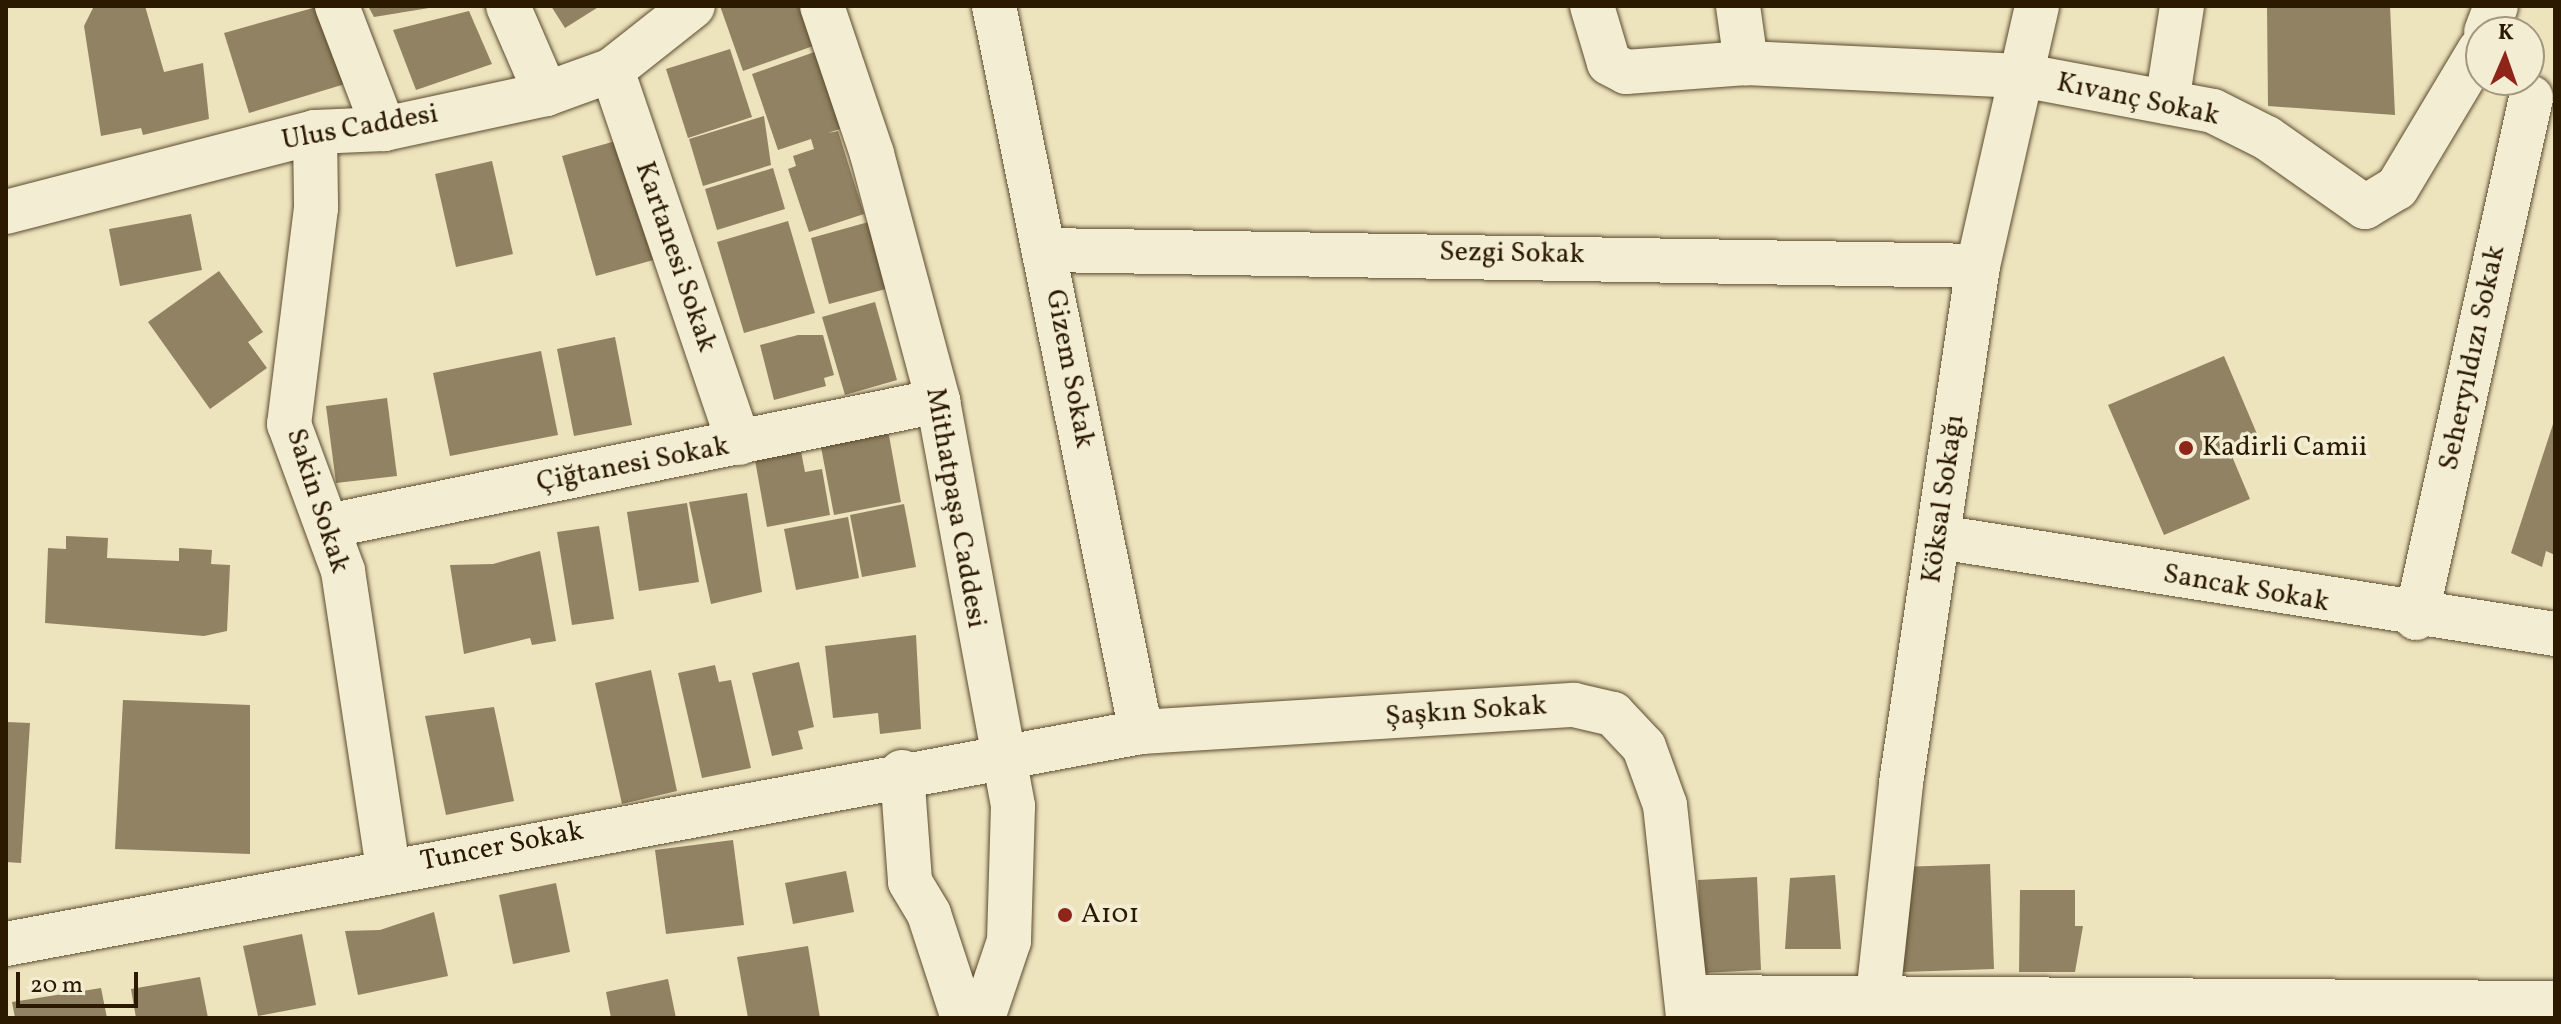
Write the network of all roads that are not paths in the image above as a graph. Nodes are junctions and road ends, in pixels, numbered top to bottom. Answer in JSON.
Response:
{"nodes":[{"id":1,"x":337,"y":6,"type":"edge"},
{"id":2,"x":508,"y":6,"type":"edge"},
{"id":3,"x":693,"y":6,"type":"edge"},
{"id":4,"x":822,"y":6,"type":"edge"},
{"id":5,"x":994,"y":6,"type":"edge"},
{"id":6,"x":1592,"y":6,"type":"edge"},
{"id":7,"x":1738,"y":6,"type":"edge"},
{"id":8,"x":2037,"y":6,"type":"edge"},
{"id":9,"x":2182,"y":6,"type":"edge"},
{"id":10,"x":1746,"y":63,"type":"junction"},
{"id":11,"x":612,"y":70,"type":"junction"},
{"id":12,"x":2465,"y":74,"type":"edge"},
{"id":13,"x":2026,"y":76,"type":"junction"},
{"id":14,"x":546,"y":94,"type":"junction"},
{"id":15,"x":2530,"y":96,"type":"edge"},
{"id":16,"x":2167,"y":102,"type":"junction"},
{"id":17,"x":384,"y":129,"type":"junction"},
{"id":18,"x":315,"y":132,"type":"junction"},
{"id":19,"x":6,"y":212,"type":"edge"},
{"id":20,"x":1046,"y":250,"type":"junction"},
{"id":21,"x":1978,"y":266,"type":"junction"},
{"id":22,"x":938,"y":401,"type":"junction"},
{"id":23,"x":739,"y":443,"type":"junction"},
{"id":24,"x":328,"y":526,"type":"junction"},
{"id":25,"x":1939,"y":537,"type":"junction"},
{"id":26,"x":2416,"y":618,"type":"junction"},
{"id":27,"x":2555,"y":634,"type":"edge"},
{"id":28,"x":1141,"y":732,"type":"junction"},
{"id":29,"x":998,"y":755,"type":"junction"},
{"id":30,"x":902,"y":772,"type":"junction"},
{"id":31,"x":388,"y":868,"type":"junction"},
{"id":32,"x":6,"y":944,"type":"edge"},
{"id":33,"x":1878,"y":996,"type":"junction"},
{"id":34,"x":2555,"y":1003,"type":"edge"},
{"id":35,"x":1952,"y":1007,"type":"edge"},
{"id":36,"x":1689,"y":1008,"type":"edge"},
{"id":37,"x":963,"y":1018,"type":"edge"},
{"id":38,"x":983,"y":1018,"type":"edge"}],
"edges":[{"from":1,"to":17,"type":"street"},
{"from":2,"to":14,"type":"street"},
{"from":3,"to":11,"type":"street","name":"Ulus Caddesi"},
{"from":4,"to":22,"type":"street","name":"Mithatpaşa Caddesi"},
{"from":5,"to":20,"type":"street","name":"Gizem Sokak"},
{"from":6,"to":10,"type":"street","name":"Kıvanç Sokak"},
{"from":7,"to":10,"type":"street"},
{"from":8,"to":13,"type":"street","name":"Köksal Sokağı"},
{"from":9,"to":16,"type":"street"},
{"from":10,"to":13,"type":"street","name":"Kıvanç Sokak"},
{"from":11,"to":14,"type":"street","name":"Ulus Caddesi"},
{"from":11,"to":23,"type":"street","name":"Kartanesi Sokak"},
{"from":12,"to":16,"type":"street","name":"Kıvanç Sokak"},
{"from":13,"to":16,"type":"street","name":"Kıvanç Sokak"},
{"from":13,"to":21,"type":"street","name":"Köksal Sokağı"},
{"from":14,"to":17,"type":"street","name":"Ulus Caddesi"},
{"from":15,"to":26,"type":"street","name":"Seheryıldızı Sokak"},
{"from":17,"to":18,"type":"street","name":"Ulus Caddesi"},
{"from":18,"to":19,"type":"street","name":"Ulus Caddesi"},
{"from":18,"to":24,"type":"street","name":"Sakin Sokak"},
{"from":20,"to":21,"type":"street","name":"Sezgi Sokak"},
{"from":20,"to":28,"type":"street","name":"Gizem Sokak"},
{"from":21,"to":25,"type":"street","name":"Köksal Sokağı"},
{"from":22,"to":23,"type":"street","name":"Çiğtanesi Sokak"},
{"from":22,"to":29,"type":"street","name":"Mithatpaşa Caddesi"},
{"from":23,"to":24,"type":"street","name":"Çiğtanesi Sokak"},
{"from":24,"to":31,"type":"street","name":"Sakin Sokak"},
{"from":25,"to":26,"type":"street","name":"Sancak Sokak"},
{"from":25,"to":33,"type":"street","name":"Köksal Sokağı"},
{"from":26,"to":27,"type":"street","name":"Sancak Sokak"},
{"from":28,"to":29,"type":"street","name":"Şaşkın Sokak"},
{"from":28,"to":36,"type":"street","name":"Şaşkın Sokak"},
{"from":29,"to":30,"type":"street","name":"Tuncer Sokak"},
{"from":29,"to":38,"type":"street","name":"Mithatpaşa Caddesi"},
{"from":30,"to":31,"type":"street","name":"Tuncer Sokak"},
{"from":30,"to":37,"type":"street"},
{"from":31,"to":32,"type":"street","name":"Tuncer Sokak"},
{"from":33,"to":35,"type":"street"},
{"from":33,"to":36,"type":"street"},
{"from":34,"to":35,"type":"street"}]}
